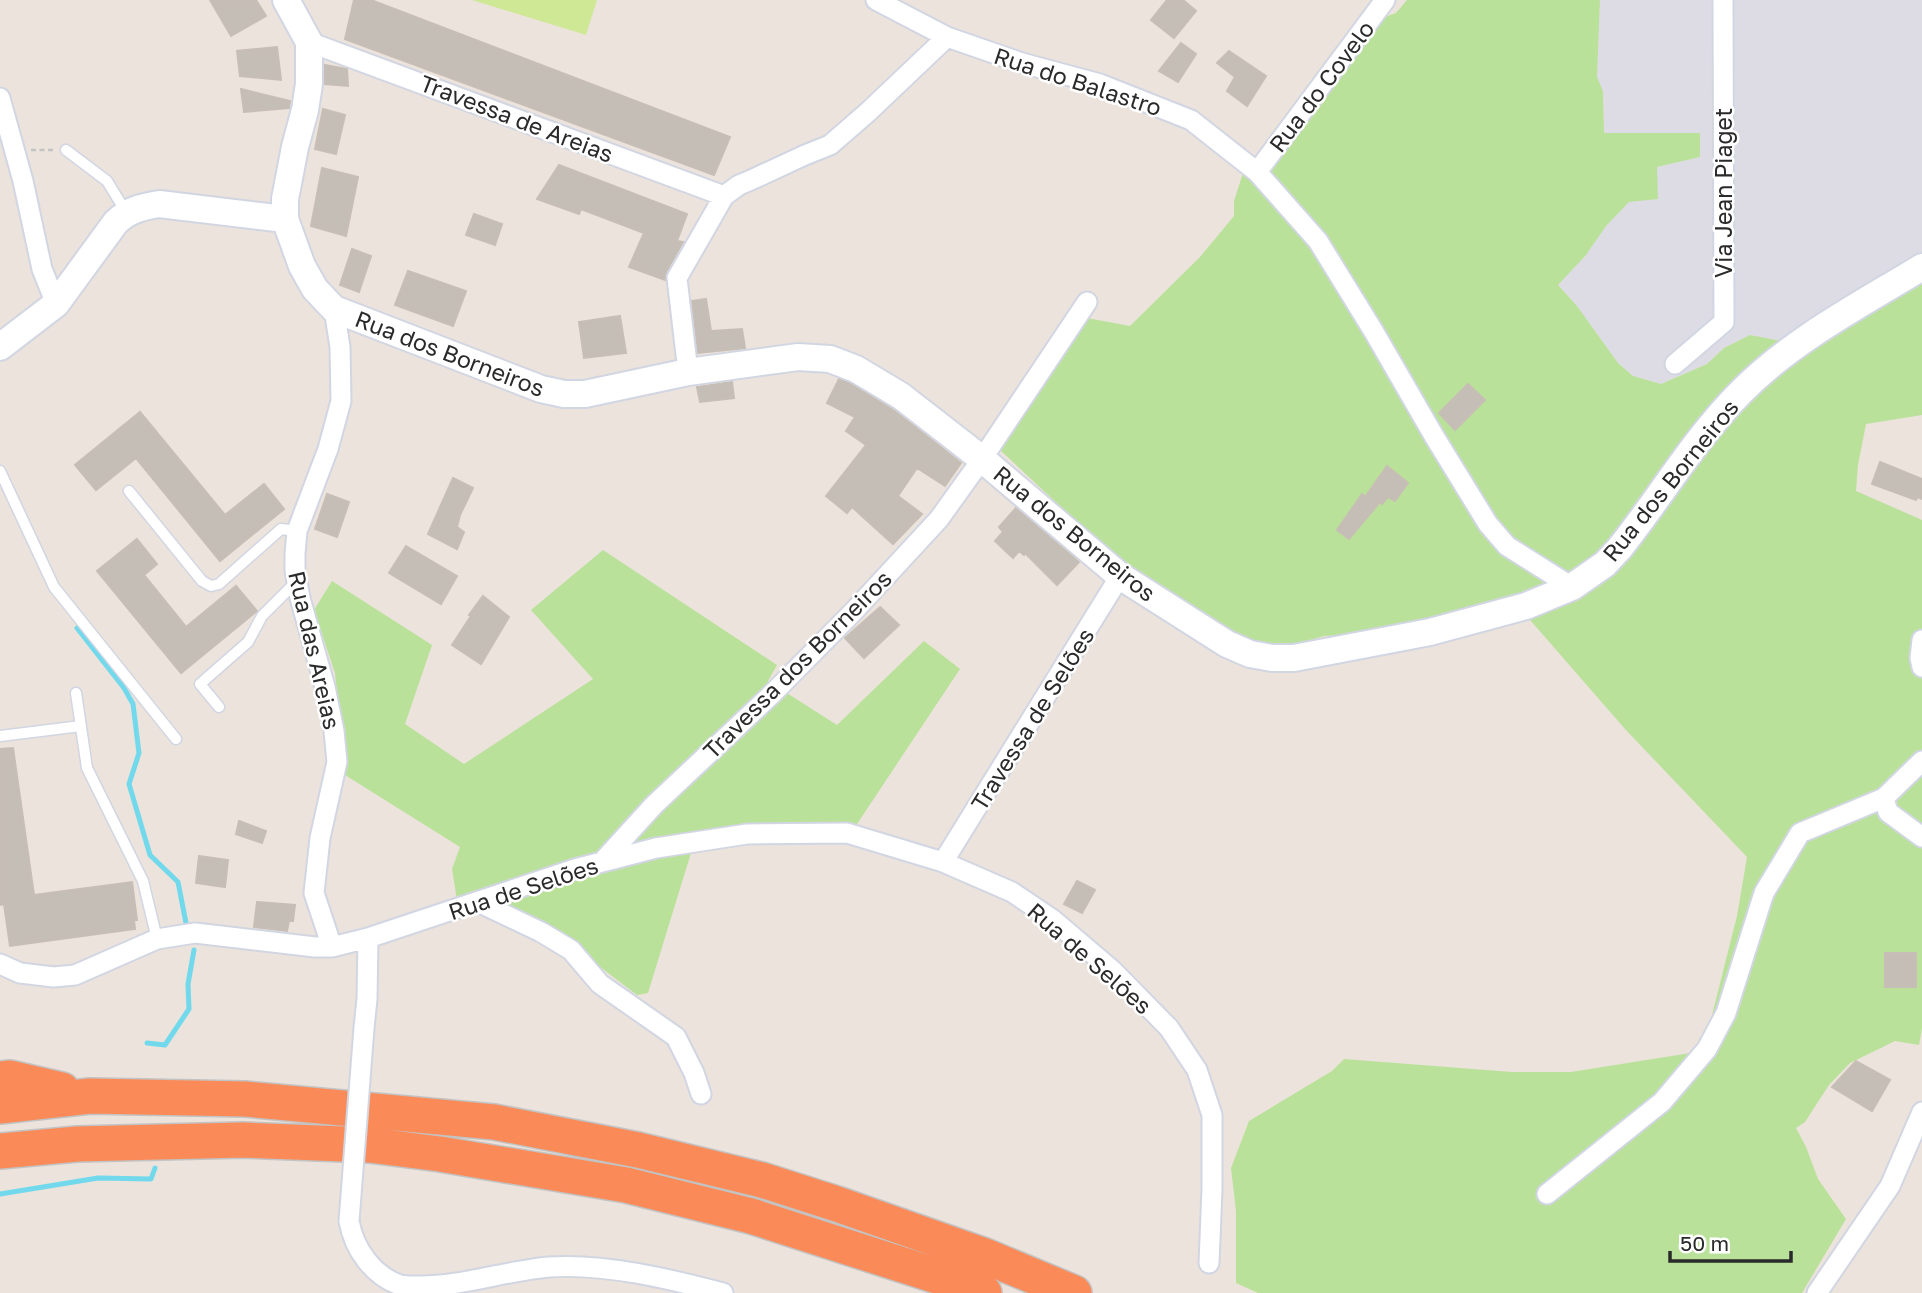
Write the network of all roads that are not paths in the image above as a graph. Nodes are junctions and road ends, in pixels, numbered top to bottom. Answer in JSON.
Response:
{"nodes":[{"id":1,"x":286,"y":0,"type":"edge"},
{"id":2,"x":876,"y":0,"type":"edge"},
{"id":3,"x":1385,"y":0,"type":"edge"},
{"id":4,"x":1723,"y":0,"type":"edge"},
{"id":5,"x":947,"y":37,"type":"junction"},
{"id":6,"x":309,"y":42,"type":"junction"},
{"id":7,"x":0,"y":98,"type":"edge"},
{"id":8,"x":66,"y":150,"type":"road end"},
{"id":9,"x":1257,"y":172,"type":"junction"},
{"id":10,"x":724,"y":196,"type":"junction"},
{"id":11,"x":126,"y":213,"type":"junction"},
{"id":12,"x":285,"y":219,"type":"junction"},
{"id":13,"x":1922,"y":267,"type":"edge"},
{"id":14,"x":1087,"y":302,"type":"dead end"},
{"id":15,"x":56,"y":304,"type":"junction"},
{"id":16,"x":334,"y":309,"type":"junction"},
{"id":17,"x":0,"y":347,"type":"edge"},
{"id":18,"x":1675,"y":364,"type":"dead end"},
{"id":19,"x":688,"y":372,"type":"junction"},
{"id":20,"x":982,"y":459,"type":"junction"},
{"id":21,"x":0,"y":471,"type":"edge"},
{"id":22,"x":129,"y":491,"type":"dead end"},
{"id":23,"x":297,"y":531,"type":"junction"},
{"id":24,"x":1120,"y":576,"type":"junction"},
{"id":25,"x":297,"y":581,"type":"junction"},
{"id":26,"x":1572,"y":587,"type":"junction"},
{"id":27,"x":1922,"y":640,"type":"edge"},
{"id":28,"x":1922,"y":667,"type":"edge"},
{"id":29,"x":76,"y":693,"type":"dead end"},
{"id":30,"x":219,"y":706,"type":"dead end"},
{"id":31,"x":81,"y":726,"type":"junction"},
{"id":32,"x":0,"y":736,"type":"edge"},
{"id":33,"x":176,"y":739,"type":"dead end"},
{"id":34,"x":1922,"y":761,"type":"edge"},
{"id":35,"x":1884,"y":798,"type":"junction"},
{"id":36,"x":1922,"y":837,"type":"edge"},
{"id":37,"x":603,"y":861,"type":"junction"},
{"id":38,"x":943,"y":862,"type":"junction"},
{"id":39,"x":478,"y":902,"type":"junction"},
{"id":40,"x":368,"y":938,"type":"junction"},
{"id":41,"x":157,"y":939,"type":"junction"},
{"id":42,"x":332,"y":947,"type":"junction"},
{"id":43,"x":0,"y":964,"type":"edge"},
{"id":44,"x":0,"y":1079,"type":"edge"},
{"id":45,"x":701,"y":1094,"type":"dead end"},
{"id":46,"x":90,"y":1096,"type":"junction"},
{"id":47,"x":0,"y":1106,"type":"edge"},
{"id":48,"x":1922,"y":1112,"type":"edge"},
{"id":49,"x":0,"y":1151,"type":"edge"},
{"id":50,"x":1547,"y":1194,"type":"dead end"},
{"id":51,"x":1209,"y":1263,"type":"dead end"},
{"id":52,"x":723,"y":1293,"type":"edge"},
{"id":53,"x":984,"y":1293,"type":"edge"},
{"id":54,"x":1074,"y":1293,"type":"edge"},
{"id":55,"x":1816,"y":1293,"type":"edge"}],
"edges":[{"from":1,"to":6,"type":"street"},
{"from":2,"to":5,"type":"street","name":"Rua do Balastro"},
{"from":3,"to":9,"type":"street","name":"Rua do Covelo"},
{"from":4,"to":18,"type":"street","name":"Via Jean Piaget"},
{"from":5,"to":9,"type":"street","name":"Rua do Balastro"},
{"from":5,"to":10,"type":"street"},
{"from":6,"to":10,"type":"street","name":"Travessa de Areias"},
{"from":6,"to":12,"type":"street"},
{"from":7,"to":15,"type":"street"},
{"from":8,"to":11,"type":"lane"},
{"from":9,"to":26,"type":"street","name":"Rua do Balastro"},
{"from":10,"to":19,"type":"street"},
{"from":11,"to":12,"type":"street"},
{"from":11,"to":15,"type":"street"},
{"from":12,"to":16,"type":"street"},
{"from":13,"to":26,"type":"street","name":"Rua dos Borneiros"},
{"from":14,"to":20,"type":"street","name":"Travessa dos Borneiros"},
{"from":15,"to":17,"type":"street"},
{"from":16,"to":19,"type":"street","name":"Rua dos Borneiros"},
{"from":16,"to":23,"type":"street","name":"Rua das Areias"},
{"from":19,"to":20,"type":"street","name":"Rua dos Borneiros"},
{"from":20,"to":24,"type":"street","name":"Rua dos Borneiros"},
{"from":20,"to":37,"type":"street","name":"Travessa dos Borneiros"},
{"from":21,"to":33,"type":"lane"},
{"from":22,"to":23,"type":"lane"},
{"from":23,"to":25,"type":"street","name":"Rua das Areias"},
{"from":24,"to":26,"type":"street","name":"Rua dos Borneiros"},
{"from":24,"to":38,"type":"street","name":"Travessa de Selões"},
{"from":25,"to":30,"type":"lane"},
{"from":25,"to":42,"type":"street","name":"Rua das Areias"},
{"from":27,"to":28,"type":"street"},
{"from":29,"to":31,"type":"lane"},
{"from":31,"to":32,"type":"lane"},
{"from":31,"to":41,"type":"lane"},
{"from":34,"to":35,"type":"street"},
{"from":35,"to":36,"type":"street"},
{"from":35,"to":50,"type":"street"},
{"from":37,"to":38,"type":"street","name":"Rua de Selões"},
{"from":37,"to":39,"type":"street","name":"Rua de Selões"},
{"from":38,"to":51,"type":"street","name":"Rua de Selões"},
{"from":39,"to":40,"type":"street","name":"Rua de Selões"},
{"from":39,"to":45,"type":"street"},
{"from":40,"to":42,"type":"street","name":"Rua de Selões"},
{"from":40,"to":52,"type":"street","bridge":true},
{"from":41,"to":42,"type":"street","name":"Rua de Selões"},
{"from":41,"to":43,"type":"street","name":"Rua de Selões"},
{"from":44,"to":46,"type":"highway"},
{"from":46,"to":47,"type":"highway"},
{"from":46,"to":54,"type":"highway"},
{"from":48,"to":55,"type":"street"},
{"from":49,"to":53,"type":"highway"}]}
